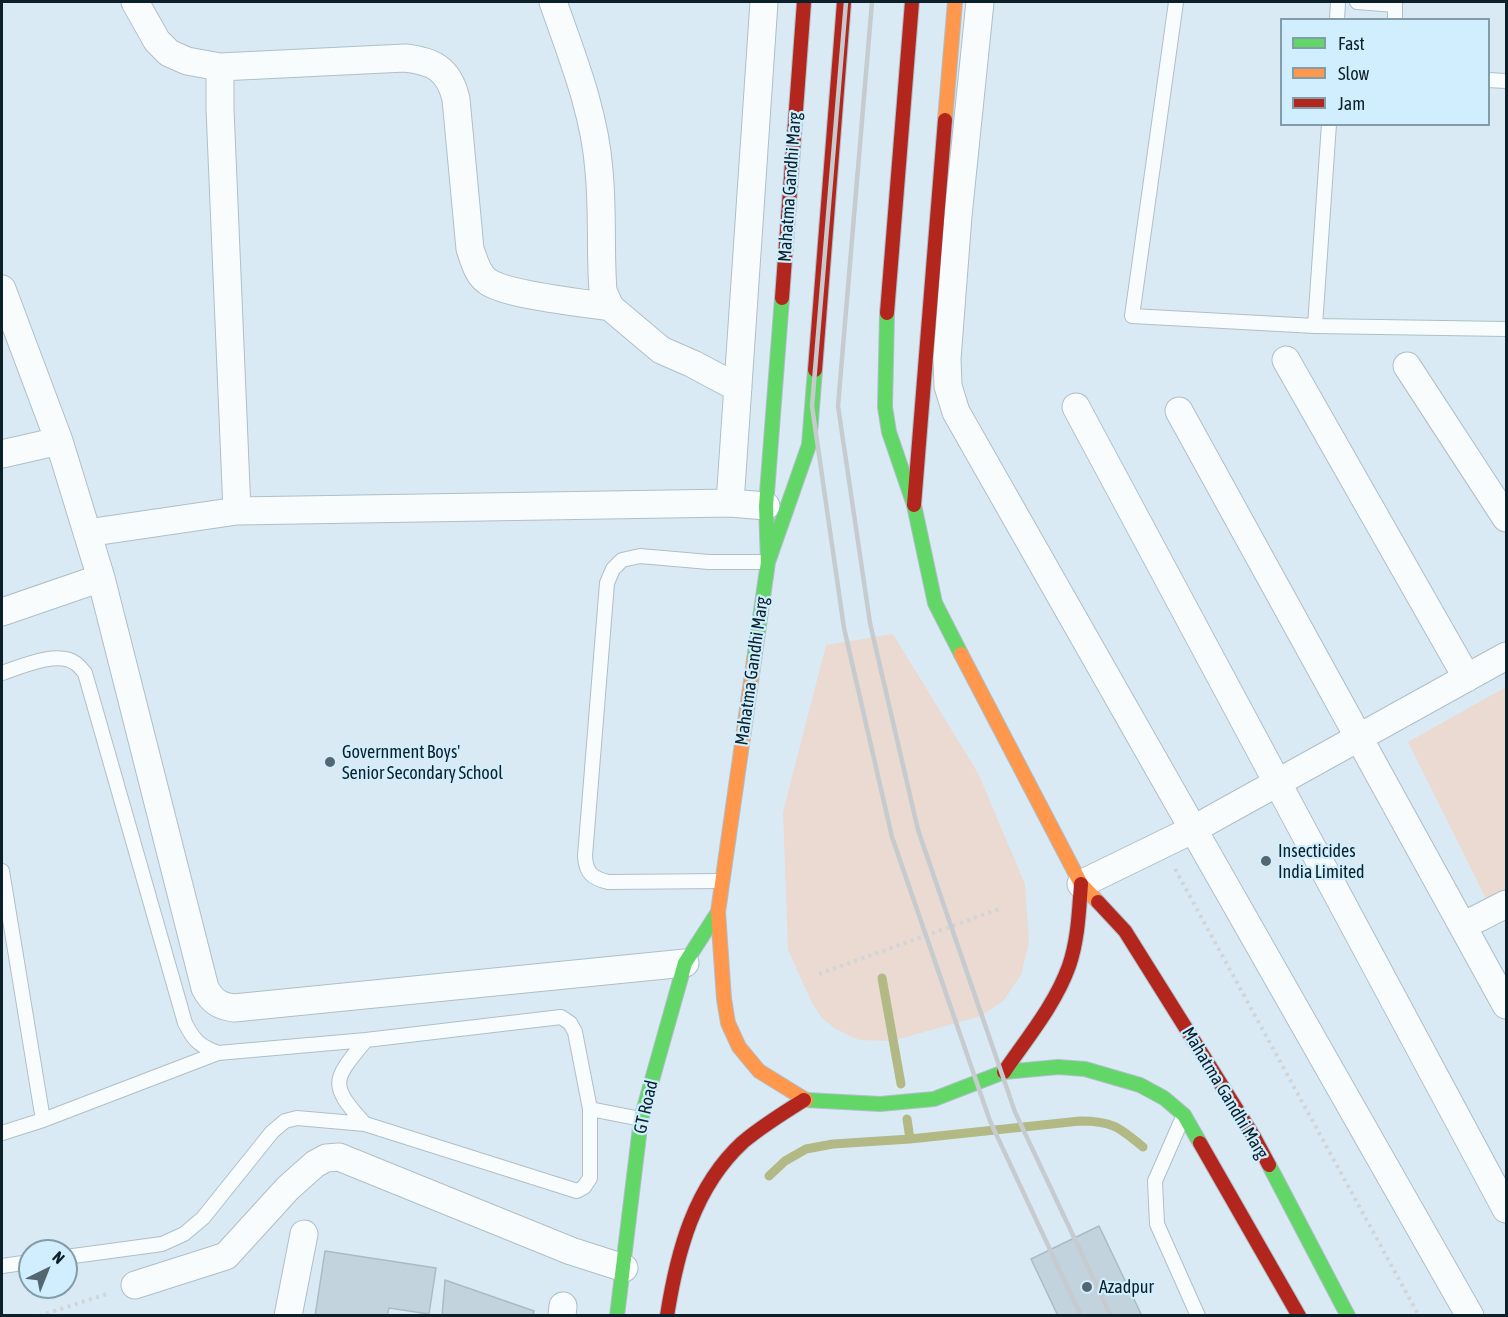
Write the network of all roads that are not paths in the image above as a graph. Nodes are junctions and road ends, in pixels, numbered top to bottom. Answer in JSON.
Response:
{"nodes":[{"id":1,"x":135,"y":2,"type":"edge"},
{"id":2,"x":553,"y":2,"type":"edge"},
{"id":3,"x":764,"y":2,"type":"edge"},
{"id":4,"x":804,"y":2,"type":"edge"},
{"id":5,"x":844,"y":2,"type":"edge"},
{"id":6,"x":912,"y":2,"type":"edge"},
{"id":7,"x":955,"y":2,"type":"edge"},
{"id":8,"x":980,"y":2,"type":"edge"},
{"id":9,"x":1176,"y":2,"type":"edge"},
{"id":10,"x":1338,"y":2,"type":"edge"},
{"id":11,"x":1357,"y":2,"type":"edge"},
{"id":12,"x":1395,"y":3,"type":"edge"},
{"id":13,"x":1337,"y":18,"type":"edge"},
{"id":14,"x":220,"y":67,"type":"junction"},
{"id":15,"x":1490,"y":80,"type":"edge"},
{"id":16,"x":1506,"y":81,"type":"edge"},
{"id":17,"x":1329,"y":126,"type":"edge"},
{"id":18,"x":2,"y":289,"type":"edge"},
{"id":19,"x":610,"y":307,"type":"junction"},
{"id":20,"x":1315,"y":326,"type":"junction"},
{"id":21,"x":1506,"y":329,"type":"edge"},
{"id":22,"x":1286,"y":360,"type":"dead end"},
{"id":23,"x":1407,"y":366,"type":"dead end"},
{"id":24,"x":738,"y":388,"type":"junction"},
{"id":25,"x":1076,"y":407,"type":"dead end"},
{"id":26,"x":1179,"y":411,"type":"dead end"},
{"id":27,"x":59,"y":441,"type":"junction"},
{"id":28,"x":2,"y":454,"type":"edge"},
{"id":29,"x":730,"y":503,"type":"junction"},
{"id":30,"x":914,"y":505,"type":"junction"},
{"id":31,"x":766,"y":506,"type":"junction"},
{"id":32,"x":237,"y":511,"type":"junction"},
{"id":33,"x":1506,"y":518,"type":"edge"},
{"id":34,"x":87,"y":533,"type":"junction"},
{"id":35,"x":768,"y":561,"type":"junction"},
{"id":36,"x":101,"y":578,"type":"junction"},
{"id":37,"x":2,"y":612,"type":"edge"},
{"id":38,"x":1506,"y":656,"type":"edge"},
{"id":39,"x":2,"y":673,"type":"edge"},
{"id":40,"x":1467,"y":678,"type":"junction"},
{"id":41,"x":1359,"y":737,"type":"junction"},
{"id":42,"x":1278,"y":783,"type":"junction"},
{"id":43,"x":1192,"y":830,"type":"junction"},
{"id":44,"x":2,"y":871,"type":"edge"},
{"id":45,"x":721,"y":881,"type":"junction"},
{"id":46,"x":1081,"y":884,"type":"junction"},
{"id":47,"x":1506,"y":904,"type":"edge"},
{"id":48,"x":718,"y":912,"type":"junction"},
{"id":49,"x":1463,"y":926,"type":"junction"},
{"id":50,"x":685,"y":963,"type":"junction"},
{"id":51,"x":1506,"y":1005,"type":"edge"},
{"id":52,"x":366,"y":1040,"type":"junction"},
{"id":53,"x":218,"y":1053,"type":"junction"},
{"id":54,"x":1004,"y":1072,"type":"junction"},
{"id":55,"x":804,"y":1100,"type":"junction"},
{"id":56,"x":590,"y":1109,"type":"junction"},
{"id":57,"x":1184,"y":1115,"type":"junction"},
{"id":58,"x":641,"y":1119,"type":"junction"},
{"id":59,"x":43,"y":1120,"type":"junction"},
{"id":60,"x":365,"y":1124,"type":"junction"},
{"id":61,"x":2,"y":1133,"type":"edge"},
{"id":62,"x":1506,"y":1209,"type":"edge"},
{"id":63,"x":303,"y":1234,"type":"dead end"},
{"id":64,"x":78,"y":1255,"type":"edge"},
{"id":65,"x":18,"y":1264,"type":"edge"},
{"id":66,"x":2,"y":1266,"type":"edge"},
{"id":67,"x":624,"y":1268,"type":"junction"},
{"id":68,"x":135,"y":1285,"type":"road end"},
{"id":69,"x":288,"y":1316,"type":"edge"},
{"id":70,"x":617,"y":1316,"type":"edge"},
{"id":71,"x":667,"y":1316,"type":"edge"},
{"id":72,"x":1198,"y":1316,"type":"edge"},
{"id":73,"x":1299,"y":1316,"type":"edge"},
{"id":74,"x":1348,"y":1316,"type":"edge"},
{"id":75,"x":1470,"y":1316,"type":"edge"}],
"edges":[{"from":1,"to":14,"type":"street"},
{"from":2,"to":19,"type":"street"},
{"from":3,"to":24,"type":"street"},
{"from":4,"to":31,"type":"main road","name":"Mahatma Gandhi Marg"},
{"from":5,"to":35,"type":"main road"},
{"from":6,"to":30,"type":"main road"},
{"from":7,"to":30,"type":"main road","name":"Mahatma Gandhi Marg"},
{"from":8,"to":43,"type":"street"},
{"from":9,"to":20,"type":"lane"},
{"from":10,"to":13,"type":"lane"},
{"from":11,"to":12,"type":"lane"},
{"from":14,"to":19,"type":"street"},
{"from":14,"to":32,"type":"street"},
{"from":15,"to":16,"type":"lane"},
{"from":17,"to":20,"type":"lane"},
{"from":18,"to":27,"type":"street"},
{"from":19,"to":24,"type":"street"},
{"from":20,"to":21,"type":"lane"},
{"from":22,"to":40,"type":"street"},
{"from":23,"to":33,"type":"street"},
{"from":24,"to":29,"type":"street"},
{"from":25,"to":42,"type":"street"},
{"from":26,"to":41,"type":"street"},
{"from":27,"to":28,"type":"street"},
{"from":27,"to":34,"type":"street"},
{"from":29,"to":31,"type":"street"},
{"from":29,"to":32,"type":"street"},
{"from":30,"to":46,"type":"main road","name":"Mahatma Gandhi Marg"},
{"from":31,"to":35,"type":"main road","name":"Mahatma Gandhi Marg"},
{"from":32,"to":34,"type":"street"},
{"from":34,"to":36,"type":"street"},
{"from":35,"to":45,"type":"main road","name":"Mahatma Gandhi Marg"},
{"from":35,"to":45,"type":"lane"},
{"from":36,"to":37,"type":"street"},
{"from":36,"to":50,"type":"street"},
{"from":38,"to":40,"type":"street"},
{"from":39,"to":53,"type":"lane"},
{"from":40,"to":41,"type":"street"},
{"from":41,"to":42,"type":"street"},
{"from":41,"to":49,"type":"street"},
{"from":42,"to":43,"type":"street"},
{"from":42,"to":62,"type":"street"},
{"from":43,"to":46,"type":"street"},
{"from":43,"to":75,"type":"street"},
{"from":44,"to":59,"type":"lane"},
{"from":45,"to":48,"type":"main road","name":"Mahatma Gandhi Marg"},
{"from":46,"to":54,"type":"main road"},
{"from":46,"to":74,"type":"main road","name":"Mahatma Gandhi Marg"},
{"from":47,"to":49,"type":"street"},
{"from":48,"to":50,"type":"main road","name":"GT Road"},
{"from":48,"to":55,"type":"main road","name":"Mahatma Gandhi Marg"},
{"from":49,"to":51,"type":"street"},
{"from":50,"to":58,"type":"main road","name":"GT Road"},
{"from":52,"to":53,"type":"lane"},
{"from":52,"to":56,"type":"lane"},
{"from":52,"to":60,"type":"lane"},
{"from":53,"to":59,"type":"lane"},
{"from":54,"to":55,"type":"main road","name":"Mahatma Gandhi Marg"},
{"from":54,"to":57,"type":"main road","name":"Mahatma Gandhi Marg"},
{"from":55,"to":71,"type":"main road"},
{"from":56,"to":58,"type":"lane"},
{"from":56,"to":60,"type":"lane"},
{"from":57,"to":72,"type":"lane"},
{"from":57,"to":73,"type":"main road","name":"Mahatma Gandhi Marg"},
{"from":58,"to":67,"type":"main road","name":"GT Road"},
{"from":59,"to":61,"type":"lane"},
{"from":60,"to":64,"type":"lane"},
{"from":63,"to":69,"type":"street"},
{"from":65,"to":66,"type":"lane"},
{"from":67,"to":68,"type":"street"},
{"from":67,"to":70,"type":"main road","name":"GT Road"}]}
